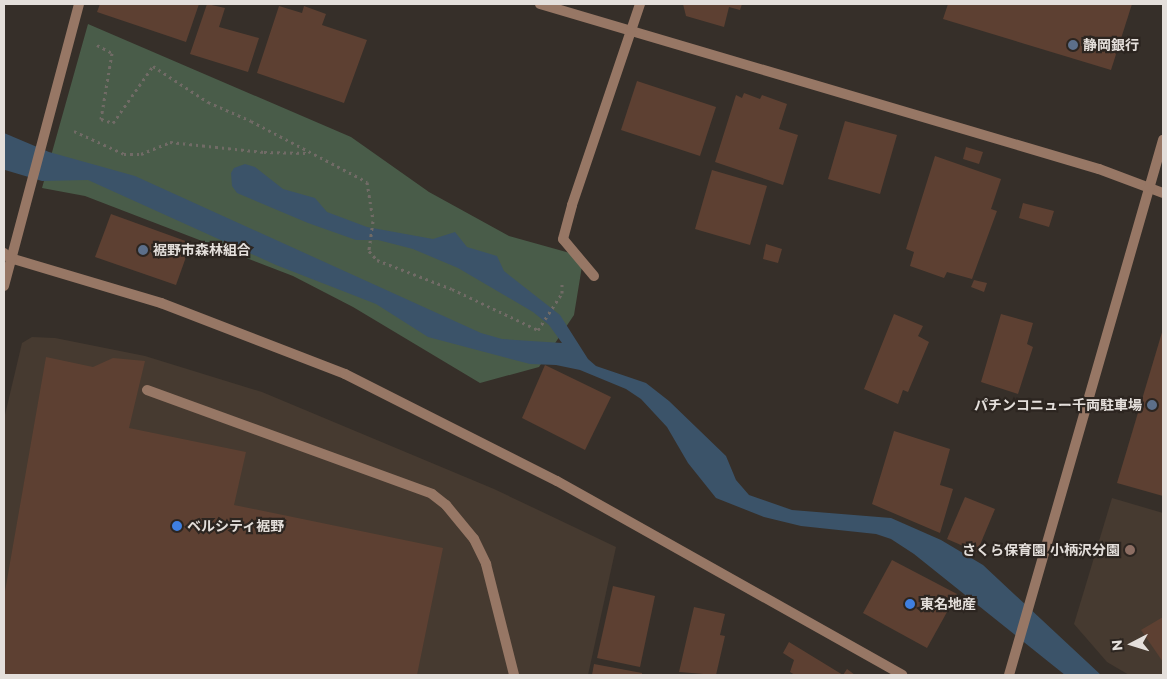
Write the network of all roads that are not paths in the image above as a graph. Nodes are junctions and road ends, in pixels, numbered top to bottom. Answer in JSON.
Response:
{"nodes":[{"id":1,"x":78,"y":4,"type":"edge"},
{"id":2,"x":540,"y":4,"type":"edge"},
{"id":3,"x":640,"y":4,"type":"edge"},
{"id":4,"x":632,"y":31,"type":"junction"},
{"id":5,"x":1163,"y":140,"type":"edge"},
{"id":6,"x":1148,"y":189,"type":"junction"},
{"id":7,"x":1163,"y":193,"type":"edge"},
{"id":8,"x":7,"y":255,"type":"edge"},
{"id":9,"x":594,"y":276,"type":"dead end"},
{"id":10,"x":4,"y":286,"type":"edge"},
{"id":11,"x":147,"y":390,"type":"dead end"},
{"id":12,"x":514,"y":675,"type":"edge"},
{"id":13,"x":902,"y":675,"type":"edge"},
{"id":14,"x":1009,"y":675,"type":"edge"}],
"edges":[{"from":1,"to":8,"type":"street"},
{"from":2,"to":4,"type":"street"},
{"from":3,"to":4,"type":"street"},
{"from":4,"to":6,"type":"street"},
{"from":4,"to":9,"type":"street"},
{"from":5,"to":6,"type":"street"},
{"from":6,"to":7,"type":"street"},
{"from":6,"to":14,"type":"street"},
{"from":8,"to":10,"type":"street"},
{"from":8,"to":13,"type":"street"},
{"from":11,"to":12,"type":"street"}]}
